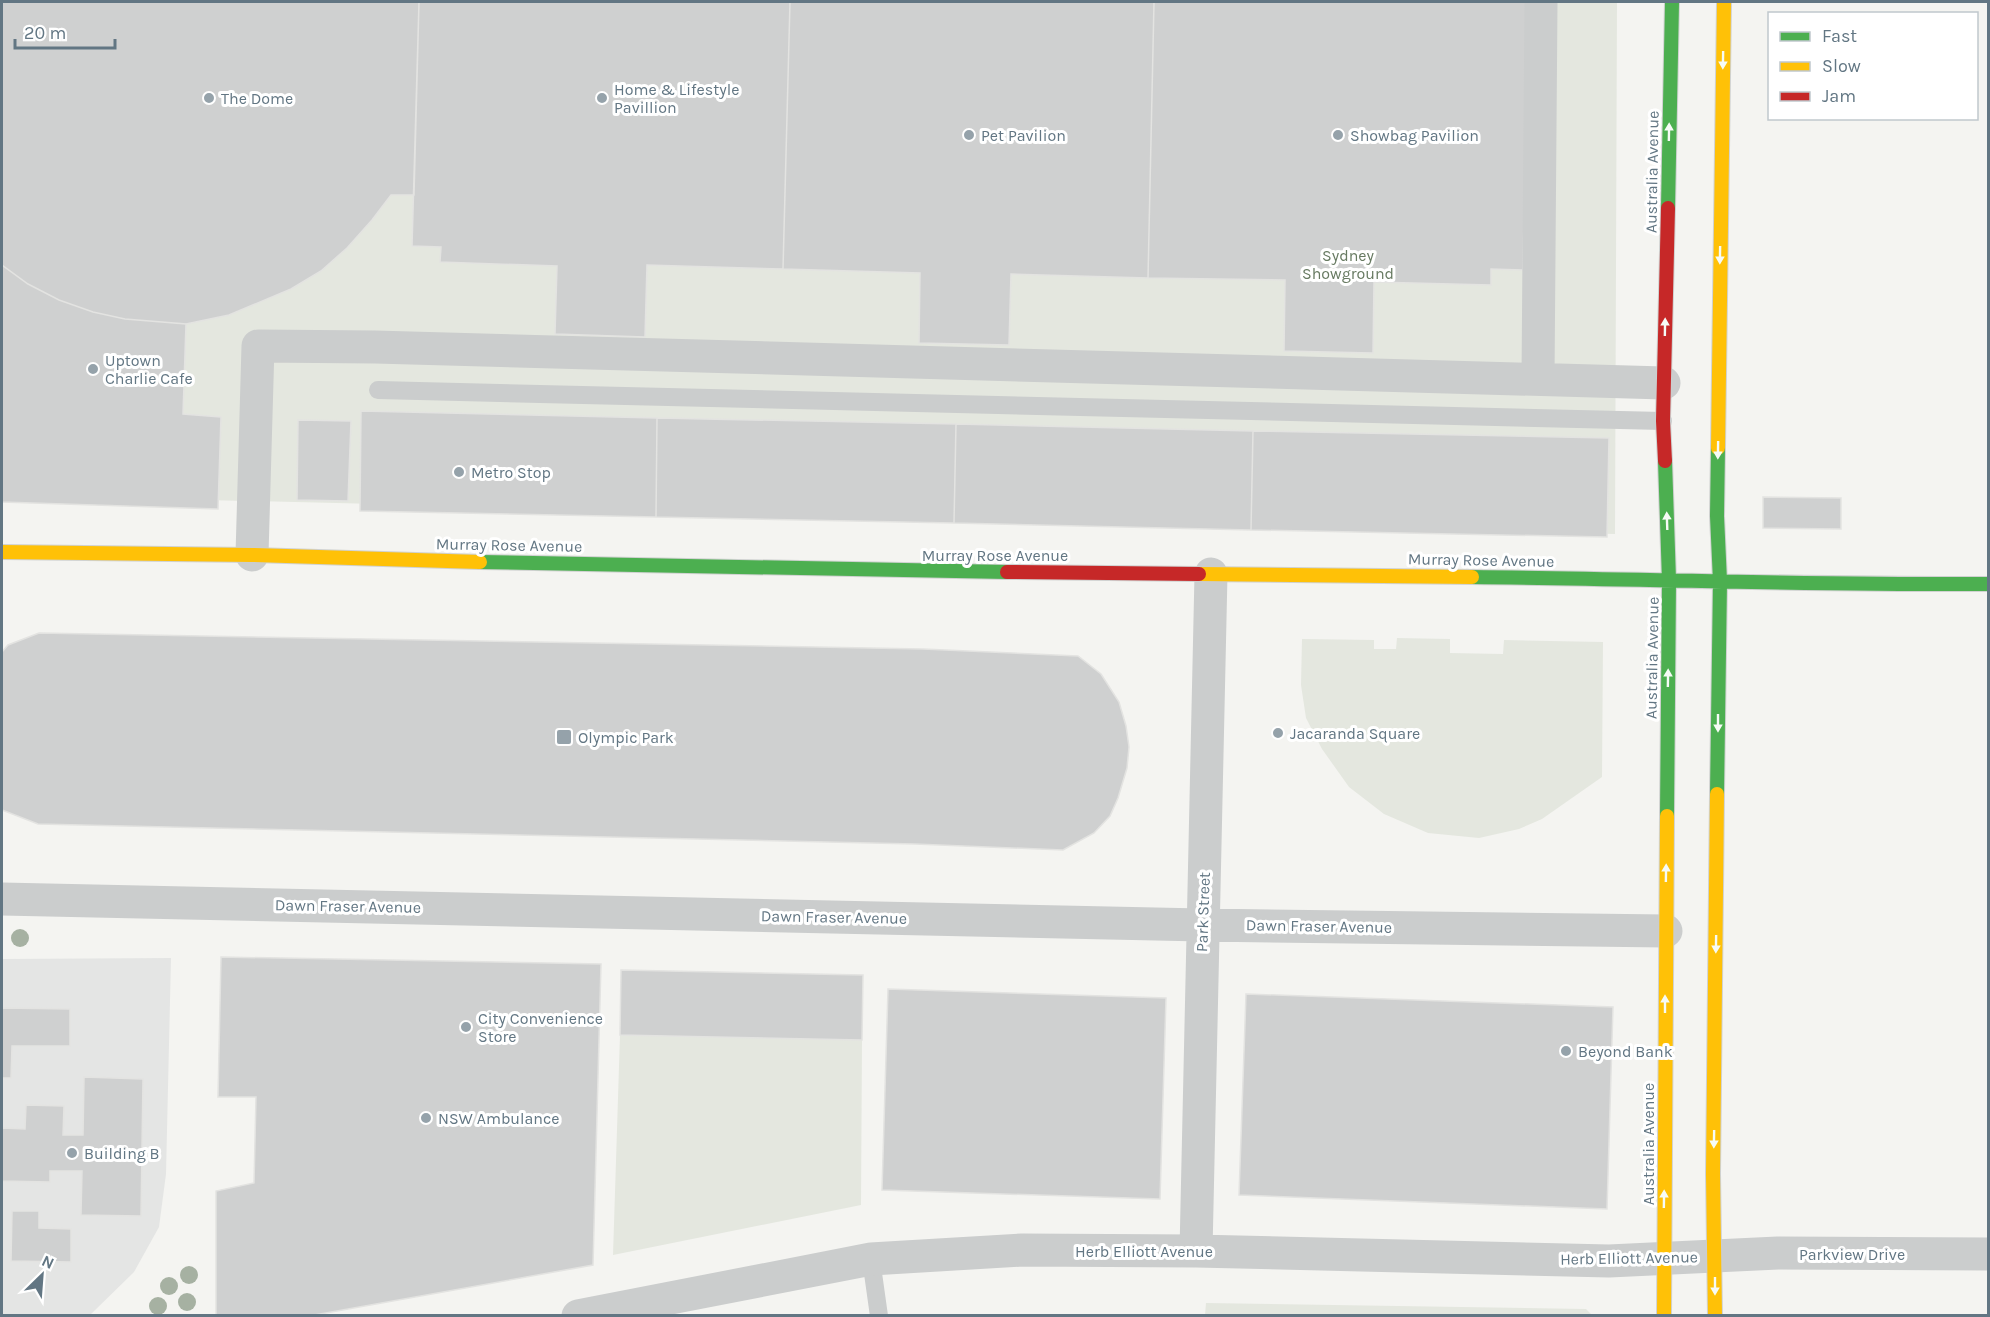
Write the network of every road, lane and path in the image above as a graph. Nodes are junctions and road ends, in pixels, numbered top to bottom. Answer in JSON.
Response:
{"nodes":[{"id":1,"x":1541,"y":2,"type":"edge"},
{"id":2,"x":1672,"y":2,"type":"edge"},
{"id":3,"x":1724,"y":2,"type":"edge"},
{"id":4,"x":1538,"y":379,"type":"junction"},
{"id":5,"x":1664,"y":383,"type":"junction"},
{"id":6,"x":378,"y":390,"type":"dead end"},
{"id":7,"x":1663,"y":421,"type":"junction"},
{"id":8,"x":2,"y":552,"type":"edge"},
{"id":9,"x":252,"y":555,"type":"junction"},
{"id":10,"x":1211,"y":574,"type":"junction"},
{"id":11,"x":1669,"y":580,"type":"junction"},
{"id":12,"x":1720,"y":581,"type":"junction"},
{"id":13,"x":1989,"y":584,"type":"edge"},
{"id":14,"x":2,"y":899,"type":"edge"},
{"id":15,"x":1202,"y":925,"type":"junction"},
{"id":16,"x":1666,"y":931,"type":"junction"},
{"id":17,"x":1196,"y":1251,"type":"junction"},
{"id":18,"x":1989,"y":1254,"type":"edge"},
{"id":19,"x":1715,"y":1257,"type":"junction"},
{"id":20,"x":1663,"y":1258,"type":"junction"},
{"id":21,"x":872,"y":1259,"type":"junction"},
{"id":22,"x":578,"y":1316,"type":"edge"},
{"id":23,"x":879,"y":1316,"type":"edge"},
{"id":24,"x":1664,"y":1316,"type":"edge"},
{"id":25,"x":1715,"y":1316,"type":"edge"}],
"edges":[{"from":1,"to":4,"type":"street"},
{"from":5,"to":2,"type":"main road","name":"Australia Avenue","one_way":true},
{"from":3,"to":12,"type":"main road","one_way":true},
{"from":4,"to":5,"type":"street"},
{"from":4,"to":9,"type":"street"},
{"from":5,"to":7,"type":"main road","name":"Australia Avenue"},
{"from":6,"to":7,"type":"lane"},
{"from":11,"to":7,"type":"main road","name":"Australia Avenue","one_way":true},
{"from":8,"to":9,"type":"main road","name":"Murray Rose Avenue"},
{"from":9,"to":10,"type":"main road","name":"Murray Rose Avenue"},
{"from":10,"to":11,"type":"main road","name":"Murray Rose Avenue"},
{"from":10,"to":15,"type":"street","name":"Park Street"},
{"from":11,"to":12,"type":"main road","name":"Murray Rose Avenue"},
{"from":16,"to":11,"type":"main road","name":"Australia Avenue","one_way":true},
{"from":12,"to":13,"type":"main road","name":"Murray Rose Avenue"},
{"from":12,"to":19,"type":"main road","one_way":true},
{"from":14,"to":15,"type":"street","name":"Dawn Fraser Avenue"},
{"from":15,"to":16,"type":"street","name":"Dawn Fraser Avenue"},
{"from":15,"to":17,"type":"street","name":"Park Street"},
{"from":20,"to":16,"type":"main road","name":"Australia Avenue","one_way":true},
{"from":17,"to":20,"type":"street","name":"Herb Elliott Avenue"},
{"from":17,"to":21,"type":"street","name":"Herb Elliott Avenue"},
{"from":18,"to":19,"type":"street","name":"Parkview Drive"},
{"from":19,"to":20,"type":"street","name":"Herb Elliott Avenue"},
{"from":19,"to":25,"type":"main road","one_way":true},
{"from":20,"to":24,"type":"main road","name":"Australia Avenue"},
{"from":21,"to":22,"type":"street","name":"Herb Elliott Avenue"},
{"from":21,"to":23,"type":"lane"}]}
